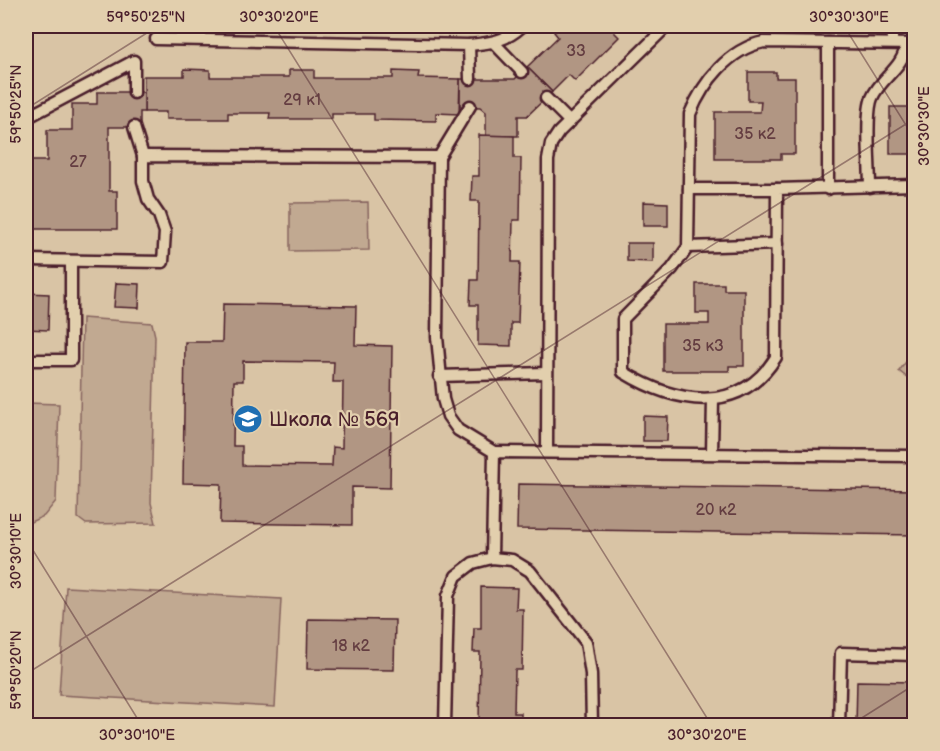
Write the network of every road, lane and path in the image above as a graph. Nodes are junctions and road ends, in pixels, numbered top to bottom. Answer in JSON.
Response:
{"nodes":[{"id":1,"x":196,"y":26,"type":"edge"},
{"id":2,"x":522,"y":26,"type":"edge"},
{"id":3,"x":667,"y":26,"type":"edge"},
{"id":4,"x":892,"y":26,"type":"edge"},
{"id":5,"x":156,"y":39,"type":"dead end"},
{"id":6,"x":196,"y":39,"type":"junction"},
{"id":7,"x":494,"y":43,"type":"junction"},
{"id":8,"x":828,"y":43,"type":"junction"},
{"id":9,"x":892,"y":43,"type":"junction"},
{"id":10,"x":910,"y":44,"type":"edge"},
{"id":11,"x":469,"y":45,"type":"junction"},
{"id":12,"x":522,"y":72,"type":"dead end"},
{"id":13,"x":470,"y":79,"type":"dead end"},
{"id":14,"x":134,"y":93,"type":"dead end"},
{"id":15,"x":546,"y":98,"type":"dead end"},
{"id":16,"x":470,"y":106,"type":"dead end"},
{"id":17,"x":26,"y":118,"type":"edge"},
{"id":18,"x":570,"y":122,"type":"junction"},
{"id":19,"x":134,"y":127,"type":"dead end"},
{"id":20,"x":143,"y":156,"type":"junction"},
{"id":21,"x":439,"y":157,"type":"junction"},
{"id":22,"x":915,"y":185,"type":"edge"},
{"id":23,"x":870,"y":187,"type":"junction"},
{"id":24,"x":689,"y":189,"type":"junction"},
{"id":25,"x":777,"y":189,"type":"junction"},
{"id":26,"x":828,"y":189,"type":"junction"},
{"id":27,"x":777,"y":244,"type":"junction"},
{"id":28,"x":688,"y":247,"type":"junction"},
{"id":29,"x":26,"y":260,"type":"edge"},
{"id":30,"x":71,"y":262,"type":"junction"},
{"id":31,"x":26,"y":360,"type":"edge"},
{"id":32,"x":546,"y":373,"type":"junction"},
{"id":33,"x":439,"y":376,"type":"junction"},
{"id":34,"x":713,"y":399,"type":"junction"},
{"id":35,"x":494,"y":452,"type":"junction"},
{"id":36,"x":547,"y":452,"type":"junction"},
{"id":37,"x":712,"y":453,"type":"junction"},
{"id":38,"x":915,"y":456,"type":"edge"},
{"id":39,"x":492,"y":558,"type":"junction"},
{"id":40,"x":915,"y":655,"type":"edge"},
{"id":41,"x":445,"y":726,"type":"edge"},
{"id":42,"x":592,"y":726,"type":"edge"},
{"id":43,"x":839,"y":726,"type":"edge"}],
"edges":[{"from":1,"to":6,"type":"lane"},
{"from":2,"to":7,"type":"lane"},
{"from":3,"to":18,"type":"lane"},
{"from":4,"to":9,"type":"lane"},
{"from":5,"to":6,"type":"lane"},
{"from":6,"to":11,"type":"lane"},
{"from":7,"to":11,"type":"lane"},
{"from":7,"to":12,"type":"lane"},
{"from":8,"to":9,"type":"lane"},
{"from":8,"to":24,"type":"lane"},
{"from":8,"to":26,"type":"lane"},
{"from":9,"to":10,"type":"lane"},
{"from":10,"to":23,"type":"lane"},
{"from":11,"to":13,"type":"lane"},
{"from":14,"to":17,"type":"lane"},
{"from":15,"to":18,"type":"lane"},
{"from":16,"to":21,"type":"lane"},
{"from":18,"to":32,"type":"lane"},
{"from":19,"to":20,"type":"lane"},
{"from":20,"to":21,"type":"lane"},
{"from":20,"to":30,"type":"lane"},
{"from":21,"to":33,"type":"lane"},
{"from":22,"to":23,"type":"lane"},
{"from":23,"to":26,"type":"lane"},
{"from":24,"to":25,"type":"lane"},
{"from":24,"to":28,"type":"lane"},
{"from":25,"to":26,"type":"lane"},
{"from":25,"to":27,"type":"lane"},
{"from":27,"to":28,"type":"lane"},
{"from":27,"to":34,"type":"lane"},
{"from":28,"to":34,"type":"lane"},
{"from":29,"to":30,"type":"lane"},
{"from":30,"to":31,"type":"lane"},
{"from":32,"to":33,"type":"lane"},
{"from":32,"to":36,"type":"lane"},
{"from":33,"to":35,"type":"lane"},
{"from":34,"to":37,"type":"lane"},
{"from":35,"to":36,"type":"lane"},
{"from":35,"to":39,"type":"lane"},
{"from":36,"to":37,"type":"lane"},
{"from":37,"to":38,"type":"lane"},
{"from":39,"to":41,"type":"lane"},
{"from":39,"to":42,"type":"lane"},
{"from":40,"to":43,"type":"lane"}]}
